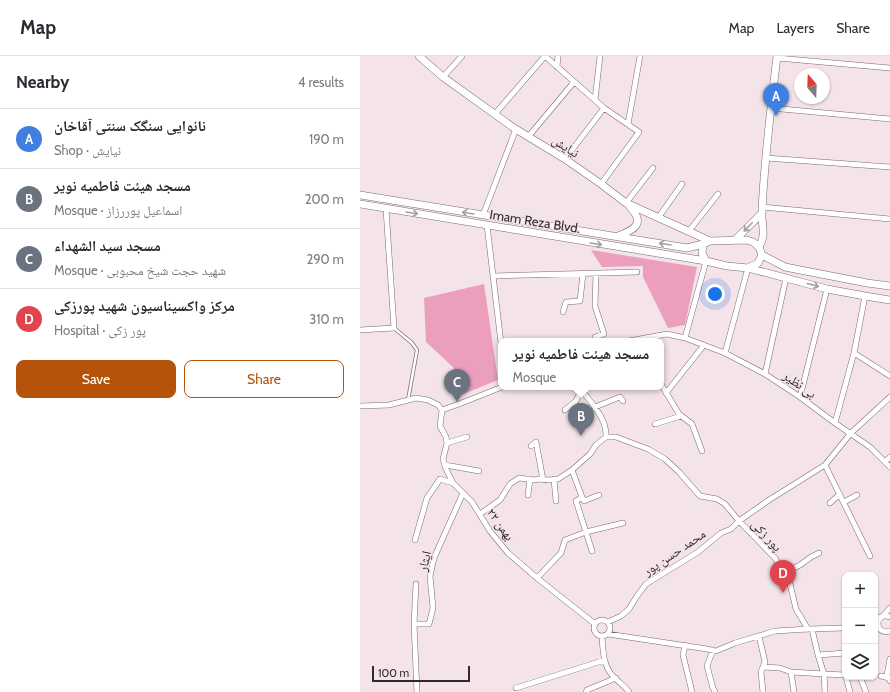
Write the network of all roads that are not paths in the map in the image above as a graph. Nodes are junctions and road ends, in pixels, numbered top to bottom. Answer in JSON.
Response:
{"nodes":[{"id":1,"x":419,"y":56,"type":"edge"},
{"id":2,"x":462,"y":56,"type":"edge"},
{"id":3,"x":545,"y":56,"type":"edge"},
{"id":4,"x":558,"y":56,"type":"edge"},
{"id":5,"x":600,"y":56,"type":"edge"},
{"id":6,"x":640,"y":56,"type":"edge"},
{"id":7,"x":777,"y":57,"type":"edge"},
{"id":8,"x":557,"y":68,"type":"junction"},
{"id":9,"x":890,"y":68,"type":"edge"},
{"id":10,"x":444,"y":77,"type":"junction"},
{"id":11,"x":574,"y":82,"type":"junction"},
{"id":12,"x":595,"y":100,"type":"junction"},
{"id":13,"x":604,"y":108,"type":"junction"},
{"id":14,"x":772,"y":108,"type":"junction"},
{"id":15,"x":495,"y":114,"type":"junction"},
{"id":16,"x":890,"y":119,"type":"edge"},
{"id":17,"x":628,"y":124,"type":"junction"},
{"id":18,"x":516,"y":130,"type":"junction"},
{"id":19,"x":528,"y":137,"type":"junction"},
{"id":20,"x":766,"y":158,"type":"junction"},
{"id":21,"x":565,"y":159,"type":"junction"},
{"id":22,"x":890,"y":167,"type":"edge"},
{"id":23,"x":653,"y":168,"type":"dead end"},
{"id":24,"x":601,"y":184,"type":"junction"},
{"id":25,"x":682,"y":184,"type":"dead end"},
{"id":26,"x":718,"y":194,"type":"dead end"},
{"id":27,"x":360,"y":195,"type":"edge"},
{"id":28,"x":626,"y":203,"type":"junction"},
{"id":29,"x":360,"y":204,"type":"edge"},
{"id":30,"x":386,"y":209,"type":"junction"},
{"id":31,"x":762,"y":210,"type":"junction"},
{"id":32,"x":483,"y":215,"type":"junction"},
{"id":33,"x":658,"y":218,"type":"junction"},
{"id":34,"x":890,"y":219,"type":"edge"},
{"id":35,"x":487,"y":225,"type":"junction"},
{"id":36,"x":689,"y":232,"type":"junction"},
{"id":37,"x":617,"y":236,"type":"junction"},
{"id":38,"x":735,"y":240,"type":"junction"},
{"id":39,"x":707,"y":242,"type":"junction"},
{"id":40,"x":759,"y":247,"type":"junction"},
{"id":41,"x":762,"y":255,"type":"junction"},
{"id":42,"x":706,"y":261,"type":"junction"},
{"id":43,"x":748,"y":268,"type":"junction"},
{"id":44,"x":637,"y":272,"type":"dead end"},
{"id":45,"x":596,"y":273,"type":"junction"},
{"id":46,"x":583,"y":274,"type":"junction"},
{"id":47,"x":494,"y":276,"type":"junction"},
{"id":48,"x":786,"y":278,"type":"junction"},
{"id":49,"x":890,"y":286,"type":"edge"},
{"id":50,"x":827,"y":289,"type":"junction"},
{"id":51,"x":865,"y":296,"type":"junction"},
{"id":52,"x":890,"y":300,"type":"edge"},
{"id":53,"x":564,"y":312,"type":"dead end"},
{"id":54,"x":394,"y":328,"type":"junction"},
{"id":55,"x":360,"y":330,"type":"edge"},
{"id":56,"x":595,"y":337,"type":"dead end"},
{"id":57,"x":500,"y":338,"type":"edge"},
{"id":58,"x":647,"y":338,"type":"edge"},
{"id":59,"x":685,"y":338,"type":"junction"},
{"id":60,"x":704,"y":345,"type":"junction"},
{"id":61,"x":725,"y":353,"type":"junction"},
{"id":62,"x":854,"y":353,"type":"junction"},
{"id":63,"x":765,"y":374,"type":"junction"},
{"id":64,"x":890,"y":376,"type":"edge"},
{"id":65,"x":498,"y":389,"type":"edge"},
{"id":66,"x":664,"y":389,"type":"edge"},
{"id":67,"x":579,"y":390,"type":"edge"},
{"id":68,"x":582,"y":390,"type":"edge"},
{"id":69,"x":666,"y":392,"type":"junction"},
{"id":70,"x":800,"y":397,"type":"junction"},
{"id":71,"x":890,"y":397,"type":"edge"},
{"id":72,"x":408,"y":400,"type":"junction"},
{"id":73,"x":623,"y":401,"type":"dead end"},
{"id":74,"x":360,"y":406,"type":"edge"},
{"id":75,"x":595,"y":407,"type":"junction"},
{"id":76,"x":442,"y":410,"type":"junction"},
{"id":77,"x":565,"y":410,"type":"dead end"},
{"id":78,"x":681,"y":416,"type":"junction"},
{"id":79,"x":835,"y":423,"type":"junction"},
{"id":80,"x":655,"y":424,"type":"dead end"},
{"id":81,"x":851,"y":434,"type":"junction"},
{"id":82,"x":467,"y":437,"type":"dead end"},
{"id":83,"x":606,"y":437,"type":"junction"},
{"id":84,"x":447,"y":443,"type":"junction"},
{"id":85,"x":531,"y":446,"type":"dead end"},
{"id":86,"x":702,"y":451,"type":"dead end"},
{"id":87,"x":890,"y":457,"type":"edge"},
{"id":88,"x":885,"y":462,"type":"junction"},
{"id":89,"x":445,"y":465,"type":"junction"},
{"id":90,"x":825,"y":465,"type":"junction"},
{"id":91,"x":890,"y":467,"type":"edge"},
{"id":92,"x":572,"y":470,"type":"junction"},
{"id":93,"x":479,"y":471,"type":"dead end"},
{"id":94,"x":530,"y":479,"type":"junction"},
{"id":95,"x":554,"y":479,"type":"junction"},
{"id":96,"x":543,"y":480,"type":"junction"},
{"id":97,"x":453,"y":483,"type":"junction"},
{"id":98,"x":463,"y":493,"type":"junction"},
{"id":99,"x":840,"y":494,"type":"junction"},
{"id":100,"x":528,"y":495,"type":"dead end"},
{"id":101,"x":599,"y":495,"type":"dead end"},
{"id":102,"x":857,"y":495,"type":"dead end"},
{"id":103,"x":582,"y":497,"type":"junction"},
{"id":104,"x":556,"y":501,"type":"dead end"},
{"id":105,"x":844,"y":502,"type":"junction"},
{"id":106,"x":830,"y":503,"type":"dead end"},
{"id":107,"x":480,"y":514,"type":"junction"},
{"id":108,"x":739,"y":521,"type":"junction"},
{"id":109,"x":623,"y":522,"type":"dead end"},
{"id":110,"x":586,"y":532,"type":"junction"},
{"id":111,"x":415,"y":540,"type":"dead end"},
{"id":112,"x":592,"y":551,"type":"dead end"},
{"id":113,"x":819,"y":553,"type":"dead end"},
{"id":114,"x":870,"y":556,"type":"dead end"},
{"id":115,"x":784,"y":573,"type":"junction"},
{"id":116,"x":537,"y":578,"type":"junction"},
{"id":117,"x":416,"y":584,"type":"dead end"},
{"id":118,"x":890,"y":608,"type":"edge"},
{"id":119,"x":883,"y":616,"type":"junction"},
{"id":120,"x":890,"y":617,"type":"edge"},
{"id":121,"x":878,"y":618,"type":"edge"},
{"id":122,"x":878,"y":620,"type":"edge"},
{"id":123,"x":608,"y":622,"type":"junction"},
{"id":124,"x":414,"y":624,"type":"junction"},
{"id":125,"x":595,"y":624,"type":"junction"},
{"id":126,"x":842,"y":628,"type":"edge"},
{"id":127,"x":810,"y":629,"type":"junction"},
{"id":128,"x":878,"y":629,"type":"edge"},
{"id":129,"x":890,"y":631,"type":"edge"},
{"id":130,"x":608,"y":634,"type":"junction"},
{"id":131,"x":602,"y":636,"type":"junction"},
{"id":132,"x":759,"y":636,"type":"junction"},
{"id":133,"x":685,"y":645,"type":"junction"},
{"id":134,"x":713,"y":650,"type":"junction"},
{"id":135,"x":842,"y":654,"type":"edge"},
{"id":136,"x":818,"y":655,"type":"junction"},
{"id":137,"x":890,"y":659,"type":"edge"},
{"id":138,"x":605,"y":660,"type":"junction"},
{"id":139,"x":763,"y":667,"type":"junction"},
{"id":140,"x":791,"y":672,"type":"junction"},
{"id":141,"x":824,"y":674,"type":"junction"},
{"id":142,"x":842,"y":676,"type":"edge"},
{"id":143,"x":881,"y":676,"type":"dead end"},
{"id":144,"x":616,"y":678,"type":"junction"},
{"id":145,"x":847,"y":680,"type":"edge"},
{"id":146,"x":861,"y":680,"type":"edge"},
{"id":147,"x":889,"y":680,"type":"edge"},
{"id":148,"x":516,"y":688,"type":"dead end"},
{"id":149,"x":417,"y":692,"type":"edge"},
{"id":150,"x":586,"y":692,"type":"edge"},
{"id":151,"x":629,"y":692,"type":"edge"},
{"id":152,"x":692,"y":692,"type":"edge"},
{"id":153,"x":715,"y":692,"type":"edge"},
{"id":154,"x":763,"y":692,"type":"edge"},
{"id":155,"x":794,"y":692,"type":"edge"},
{"id":156,"x":825,"y":692,"type":"edge"},
{"id":157,"x":850,"y":692,"type":"edge"},
{"id":158,"x":866,"y":692,"type":"edge"}],
"edges":[{"from":1,"to":10,"type":"main road","name":"نیایش"},
{"from":2,"to":10,"type":"street"},
{"from":3,"to":8,"type":"street"},
{"from":3,"to":15,"type":"street"},
{"from":4,"to":8,"type":"street"},
{"from":5,"to":12,"type":"street"},
{"from":6,"to":17,"type":"street"},
{"from":7,"to":9,"type":"street"},
{"from":7,"to":14,"type":"main road"},
{"from":8,"to":11,"type":"street"},
{"from":10,"to":15,"type":"main road","name":"نیایش"},
{"from":11,"to":12,"type":"street"},
{"from":11,"to":19,"type":"street"},
{"from":12,"to":13,"type":"street"},
{"from":13,"to":17,"type":"street"},
{"from":13,"to":21,"type":"street"},
{"from":14,"to":16,"type":"street"},
{"from":14,"to":20,"type":"main road"},
{"from":15,"to":18,"type":"main road","name":"نیایش"},
{"from":17,"to":24,"type":"street"},
{"from":18,"to":19,"type":"main road","name":"نیایش"},
{"from":18,"to":32,"type":"street"},
{"from":19,"to":21,"type":"main road","name":"نیایش"},
{"from":20,"to":22,"type":"street"},
{"from":20,"to":31,"type":"main road"},
{"from":21,"to":24,"type":"main road","name":"نیایش"},
{"from":23,"to":28,"type":"street"},
{"from":24,"to":28,"type":"main road","name":"نیایش"},
{"from":25,"to":33,"type":"street"},
{"from":26,"to":36,"type":"street"},
{"from":32,"to":27,"type":"main road","name":"Imam Reza Blvd.","one_way":true},
{"from":28,"to":33,"type":"main road","name":"نیایش"},
{"from":28,"to":37,"type":"main road"},
{"from":29,"to":30,"type":"main road","name":"Imam Reza Blvd."},
{"from":30,"to":35,"type":"main road","name":"Imam Reza Blvd.","one_way":true},
{"from":30,"to":54,"type":"street"},
{"from":31,"to":34,"type":"street"},
{"from":31,"to":38,"type":"main road","one_way":true},
{"from":31,"to":40,"type":"main road"},
{"from":32,"to":37,"type":"main road","name":"Imam Reza Blvd."},
{"from":33,"to":36,"type":"main road","name":"نیایش"},
{"from":35,"to":42,"type":"main road","name":"Imam Reza Blvd.","one_way":true},
{"from":35,"to":47,"type":"street"},
{"from":36,"to":39,"type":"main road","name":"نیایش"},
{"from":39,"to":37,"type":"main road","name":"Imam Reza Blvd.","one_way":true},
{"from":38,"to":39,"type":"main road","name":"Imam Reza Blvd."},
{"from":38,"to":40,"type":"main road","name":"Imam Reza Blvd."},
{"from":39,"to":42,"type":"main road"},
{"from":40,"to":41,"type":"main road"},
{"from":41,"to":43,"type":"main road"},
{"from":41,"to":49,"type":"main road"},
{"from":42,"to":43,"type":"main road","name":"Imam Reza Blvd."},
{"from":42,"to":59,"type":"street"},
{"from":43,"to":48,"type":"main road"},
{"from":43,"to":61,"type":"street"},
{"from":44,"to":45,"type":"street"},
{"from":45,"to":46,"type":"street"},
{"from":45,"to":56,"type":"street"},
{"from":46,"to":47,"type":"street"},
{"from":46,"to":53,"type":"street"},
{"from":47,"to":57,"type":"street"},
{"from":48,"to":50,"type":"main road","one_way":true},
{"from":48,"to":63,"type":"street"},
{"from":50,"to":51,"type":"main road"},
{"from":50,"to":70,"type":"street"},
{"from":51,"to":52,"type":"main road"},
{"from":51,"to":62,"type":"street"},
{"from":54,"to":55,"type":"street"},
{"from":54,"to":72,"type":"lane"},
{"from":58,"to":59,"type":"street","name":"بی نظیر"},
{"from":59,"to":60,"type":"street","name":"بی نظیر"},
{"from":60,"to":61,"type":"street","name":"بی نظیر"},
{"from":60,"to":69,"type":"street"},
{"from":61,"to":63,"type":"street","name":"بی نظیر"},
{"from":62,"to":64,"type":"street"},
{"from":62,"to":79,"type":"street"},
{"from":63,"to":70,"type":"street","name":"بی نظیر"},
{"from":65,"to":76,"type":"street"},
{"from":66,"to":69,"type":"street"},
{"from":67,"to":77,"type":"street"},
{"from":68,"to":75,"type":"street"},
{"from":69,"to":78,"type":"street"},
{"from":70,"to":79,"type":"street","name":"بی نظیر"},
{"from":71,"to":81,"type":"street","name":"محمد حسن پور"},
{"from":72,"to":74,"type":"street"},
{"from":72,"to":76,"type":"street"},
{"from":73,"to":75,"type":"street"},
{"from":75,"to":83,"type":"street"},
{"from":76,"to":84,"type":"street","name":"۲۲ بهمن"},
{"from":78,"to":80,"type":"street"},
{"from":78,"to":86,"type":"street"},
{"from":79,"to":81,"type":"street","name":"بی نظیر"},
{"from":81,"to":88,"type":"street","name":"بی نظیر"},
{"from":81,"to":90,"type":"street","name":"محمد حسن پور"},
{"from":82,"to":84,"type":"street"},
{"from":83,"to":92,"type":"street"},
{"from":83,"to":108,"type":"street","name":"پور زکی"},
{"from":84,"to":89,"type":"street","name":"۲۲ بهمن"},
{"from":85,"to":96,"type":"street"},
{"from":87,"to":88,"type":"street"},
{"from":88,"to":91,"type":"street","name":"بی نظیر"},
{"from":89,"to":93,"type":"street"},
{"from":89,"to":97,"type":"street","name":"۲۲ بهمن"},
{"from":90,"to":99,"type":"street"},
{"from":90,"to":108,"type":"street","name":"محمد حسن پور"},
{"from":92,"to":95,"type":"street"},
{"from":92,"to":103,"type":"street"},
{"from":94,"to":96,"type":"street"},
{"from":94,"to":100,"type":"street"},
{"from":94,"to":107,"type":"street"},
{"from":95,"to":96,"type":"street"},
{"from":95,"to":104,"type":"street"},
{"from":97,"to":98,"type":"street","name":"۲۲ بهمن"},
{"from":97,"to":111,"type":"street"},
{"from":98,"to":107,"type":"street","name":"۲۲ بهمن"},
{"from":98,"to":124,"type":"street","name":"ایثار"},
{"from":99,"to":105,"type":"street"},
{"from":99,"to":106,"type":"street"},
{"from":101,"to":103,"type":"street"},
{"from":102,"to":105,"type":"street"},
{"from":103,"to":110,"type":"street"},
{"from":105,"to":114,"type":"street"},
{"from":107,"to":116,"type":"street","name":"۲۲ بهمن"},
{"from":108,"to":115,"type":"street","name":"پور زکی"},
{"from":108,"to":123,"type":"street","name":"محمد حسن پور"},
{"from":109,"to":110,"type":"street"},
{"from":110,"to":112,"type":"street"},
{"from":110,"to":116,"type":"street"},
{"from":113,"to":115,"type":"street"},
{"from":115,"to":127,"type":"street","name":"پور زکی"},
{"from":116,"to":125,"type":"street","name":"۲۲ بهمن"},
{"from":117,"to":124,"type":"street"},
{"from":118,"to":119,"type":"street"},
{"from":119,"to":120,"type":"street"},
{"from":119,"to":121,"type":"street"},
{"from":119,"to":122,"type":"street"},
{"from":123,"to":125,"type":"street"},
{"from":123,"to":130,"type":"street"},
{"from":124,"to":149,"type":"street"},
{"from":125,"to":131,"type":"street"},
{"from":126,"to":127,"type":"street"},
{"from":127,"to":132,"type":"street"},
{"from":127,"to":136,"type":"street","name":"پور زکی"},
{"from":128,"to":129,"type":"street"},
{"from":130,"to":131,"type":"street"},
{"from":130,"to":133,"type":"street"},
{"from":131,"to":138,"type":"street"},
{"from":132,"to":134,"type":"street"},
{"from":132,"to":139,"type":"street"},
{"from":133,"to":134,"type":"street"},
{"from":133,"to":152,"type":"street"},
{"from":134,"to":153,"type":"street"},
{"from":135,"to":136,"type":"street"},
{"from":136,"to":141,"type":"street","name":"پور زکی"},
{"from":137,"to":147,"type":"street"},
{"from":138,"to":144,"type":"street"},
{"from":138,"to":148,"type":"street"},
{"from":139,"to":140,"type":"street"},
{"from":139,"to":154,"type":"street"},
{"from":140,"to":141,"type":"street"},
{"from":140,"to":155,"type":"street"},
{"from":141,"to":142,"type":"street"},
{"from":141,"to":156,"type":"street","name":"پور زکی"},
{"from":143,"to":147,"type":"street"},
{"from":144,"to":150,"type":"street"},
{"from":144,"to":151,"type":"street"},
{"from":145,"to":157,"type":"street"},
{"from":146,"to":158,"type":"street"}]}
